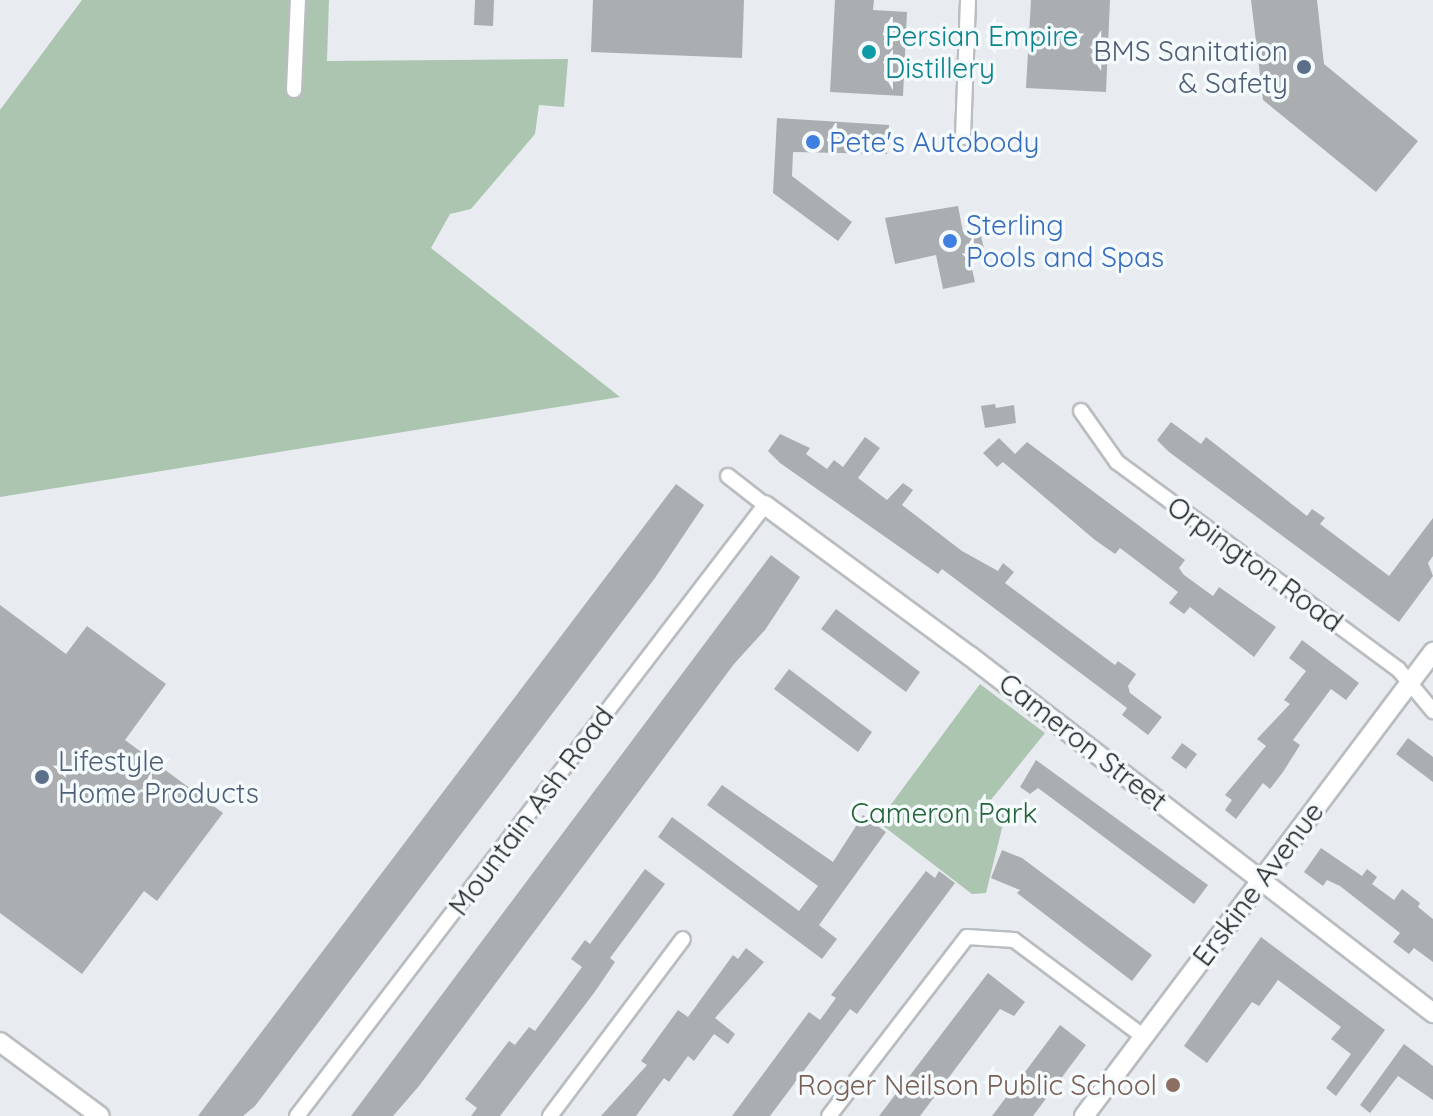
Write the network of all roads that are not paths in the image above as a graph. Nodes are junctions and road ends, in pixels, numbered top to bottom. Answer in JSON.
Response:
{"nodes":[{"id":1,"x":298,"y":0,"type":"edge"},
{"id":2,"x":968,"y":0,"type":"edge"},
{"id":3,"x":294,"y":90,"type":"dead end"},
{"id":4,"x":963,"y":137,"type":"dead end"},
{"id":5,"x":1081,"y":411,"type":"dead end"},
{"id":6,"x":728,"y":476,"type":"dead end"},
{"id":7,"x":765,"y":505,"type":"junction"},
{"id":8,"x":1433,"y":652,"type":"edge"},
{"id":9,"x":1411,"y":681,"type":"junction"},
{"id":10,"x":1433,"y":711,"type":"edge"},
{"id":11,"x":1260,"y":880,"type":"junction"},
{"id":12,"x":683,"y":939,"type":"dead end"},
{"id":13,"x":1433,"y":1013,"type":"edge"},
{"id":14,"x":1144,"y":1037,"type":"junction"},
{"id":15,"x":0,"y":1042,"type":"edge"},
{"id":16,"x":100,"y":1116,"type":"edge"},
{"id":17,"x":297,"y":1116,"type":"edge"},
{"id":18,"x":550,"y":1116,"type":"edge"},
{"id":19,"x":829,"y":1116,"type":"edge"},
{"id":20,"x":1084,"y":1116,"type":"edge"}],
"edges":[{"from":1,"to":3,"type":"street"},
{"from":2,"to":4,"type":"street"},
{"from":5,"to":9,"type":"street","name":"Orpington Road"},
{"from":6,"to":7,"type":"street","name":"Cameron Street"},
{"from":7,"to":11,"type":"street","name":"Cameron Street"},
{"from":7,"to":17,"type":"street","name":"Mountain Ash Road"},
{"from":8,"to":9,"type":"street","name":"Erskine Avenue"},
{"from":9,"to":10,"type":"street","name":"Orpington Road"},
{"from":9,"to":11,"type":"street","name":"Erskine Avenue"},
{"from":11,"to":13,"type":"street","name":"Cameron Street"},
{"from":11,"to":14,"type":"street","name":"Erskine Avenue"},
{"from":12,"to":18,"type":"street"},
{"from":14,"to":19,"type":"street"},
{"from":14,"to":20,"type":"street","name":"Erskine Avenue"},
{"from":15,"to":16,"type":"street"}]}
